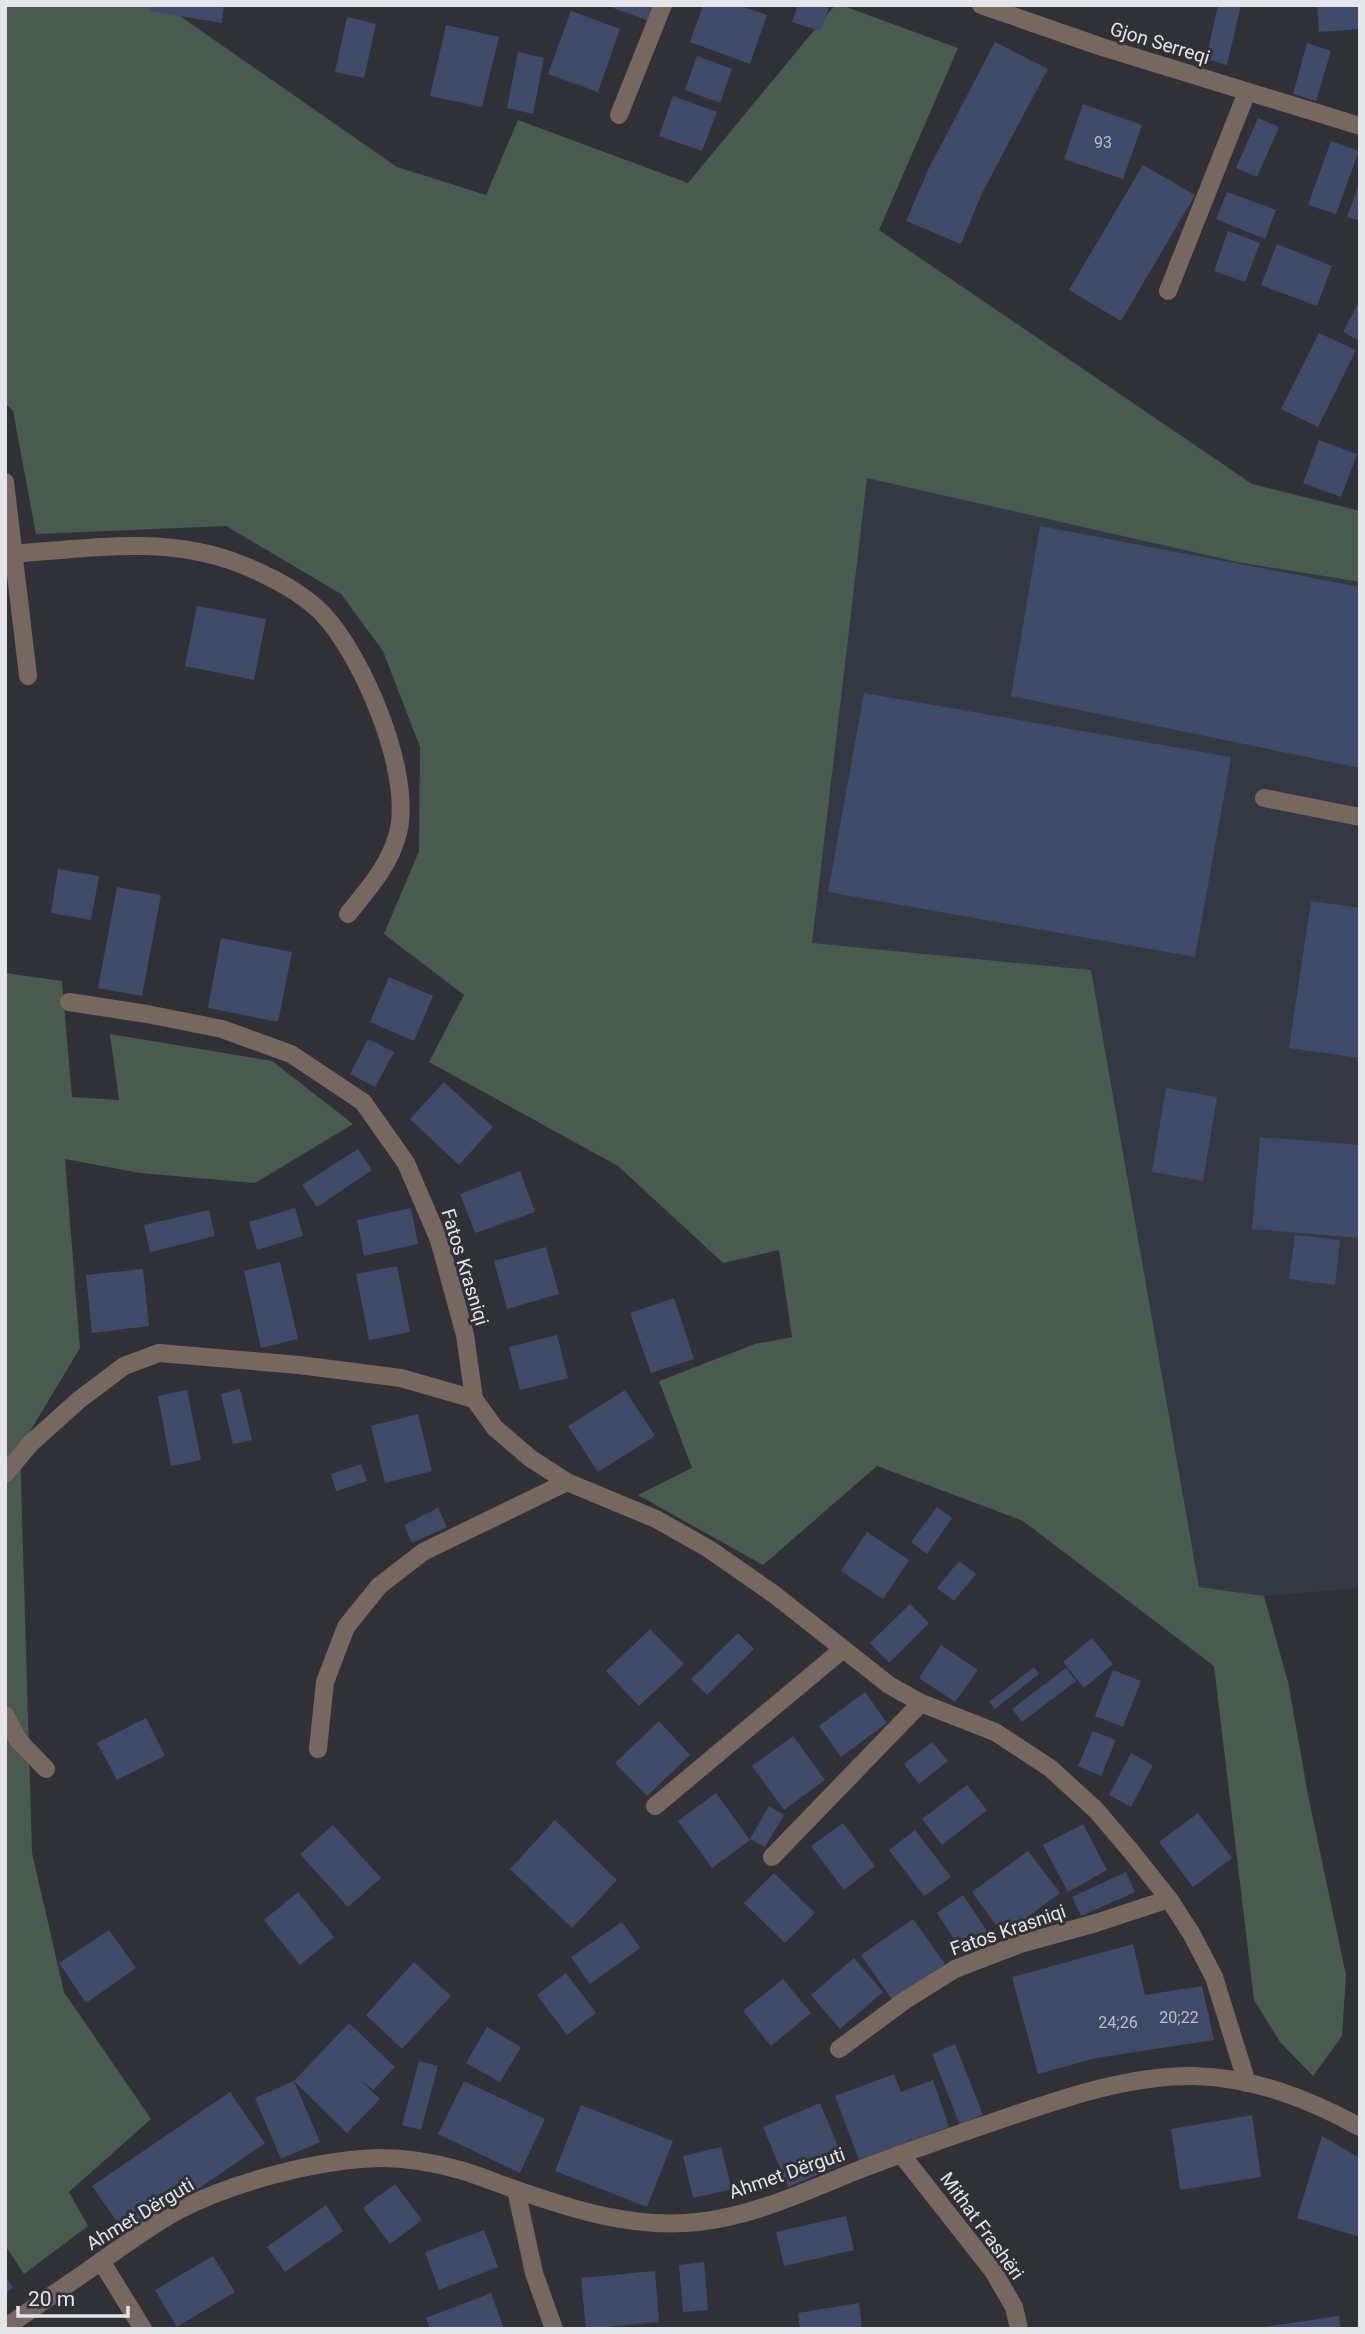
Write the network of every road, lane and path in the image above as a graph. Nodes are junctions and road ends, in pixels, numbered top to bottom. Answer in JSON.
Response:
{"nodes":[{"id":1,"x":663,"y":5,"type":"edge"},
{"id":2,"x":981,"y":5,"type":"edge"},
{"id":3,"x":1247,"y":92,"type":"junction"},
{"id":4,"x":619,"y":115,"type":"dead end"},
{"id":5,"x":1360,"y":126,"type":"edge"},
{"id":6,"x":1168,"y":291,"type":"dead end"},
{"id":7,"x":5,"y":482,"type":"edge"},
{"id":8,"x":14,"y":554,"type":"junction"},
{"id":9,"x":29,"y":676,"type":"dead end"},
{"id":10,"x":1264,"y":798,"type":"dead end"},
{"id":11,"x":1360,"y":817,"type":"edge"},
{"id":12,"x":348,"y":914,"type":"dead end"},
{"id":13,"x":69,"y":1002,"type":"dead end"},
{"id":14,"x":474,"y":1399,"type":"junction"},
{"id":15,"x":5,"y":1474,"type":"edge"},
{"id":16,"x":567,"y":1482,"type":"junction"},
{"id":17,"x":842,"y":1650,"type":"junction"},
{"id":18,"x":921,"y":1703,"type":"junction"},
{"id":19,"x":5,"y":1715,"type":"edge"},
{"id":20,"x":318,"y":1749,"type":"dead end"},
{"id":21,"x":46,"y":1769,"type":"dead end"},
{"id":22,"x":655,"y":1806,"type":"dead end"},
{"id":23,"x":772,"y":1857,"type":"dead end"},
{"id":24,"x":1169,"y":1899,"type":"junction"},
{"id":25,"x":839,"y":2049,"type":"dead end"},
{"id":26,"x":1247,"y":2083,"type":"junction"},
{"id":27,"x":1360,"y":2127,"type":"edge"},
{"id":28,"x":901,"y":2154,"type":"junction"},
{"id":29,"x":516,"y":2190,"type":"junction"},
{"id":30,"x":101,"y":2261,"type":"junction"},
{"id":31,"x":5,"y":2328,"type":"edge"},
{"id":32,"x":143,"y":2329,"type":"edge"},
{"id":33,"x":554,"y":2329,"type":"edge"},
{"id":34,"x":1019,"y":2329,"type":"edge"}],
"edges":[{"from":1,"to":4,"type":"street"},
{"from":2,"to":3,"type":"street","name":"Gjon Serreqi"},
{"from":3,"to":5,"type":"street","name":"Gjon Serreqi"},
{"from":3,"to":6,"type":"street"},
{"from":7,"to":8,"type":"street"},
{"from":8,"to":9,"type":"street"},
{"from":8,"to":12,"type":"street"},
{"from":10,"to":11,"type":"street"},
{"from":13,"to":14,"type":"street","name":"Fatos Krasniqi"},
{"from":14,"to":15,"type":"street"},
{"from":14,"to":16,"type":"street","name":"Fatos Krasniqi"},
{"from":16,"to":17,"type":"street","name":"Fatos Krasniqi"},
{"from":16,"to":20,"type":"street"},
{"from":17,"to":18,"type":"street","name":"Fatos Krasniqi"},
{"from":17,"to":22,"type":"street"},
{"from":18,"to":23,"type":"street"},
{"from":18,"to":24,"type":"street","name":"Fatos Krasniqi"},
{"from":19,"to":21,"type":"street"},
{"from":24,"to":25,"type":"street","name":"Fatos Krasniqi"},
{"from":24,"to":26,"type":"street","name":"Fatos Krasniqi"},
{"from":26,"to":27,"type":"street","name":"Ahmet Dërguti"},
{"from":26,"to":28,"type":"street","name":"Ahmet Dërguti"},
{"from":28,"to":29,"type":"street","name":"Ahmet Dërguti"},
{"from":28,"to":34,"type":"street","name":"Mithat Frashëri"},
{"from":29,"to":30,"type":"street","name":"Ahmet Dërguti"},
{"from":29,"to":33,"type":"street"},
{"from":30,"to":31,"type":"street","name":"Ahmet Dërguti"},
{"from":30,"to":32,"type":"street"}]}
